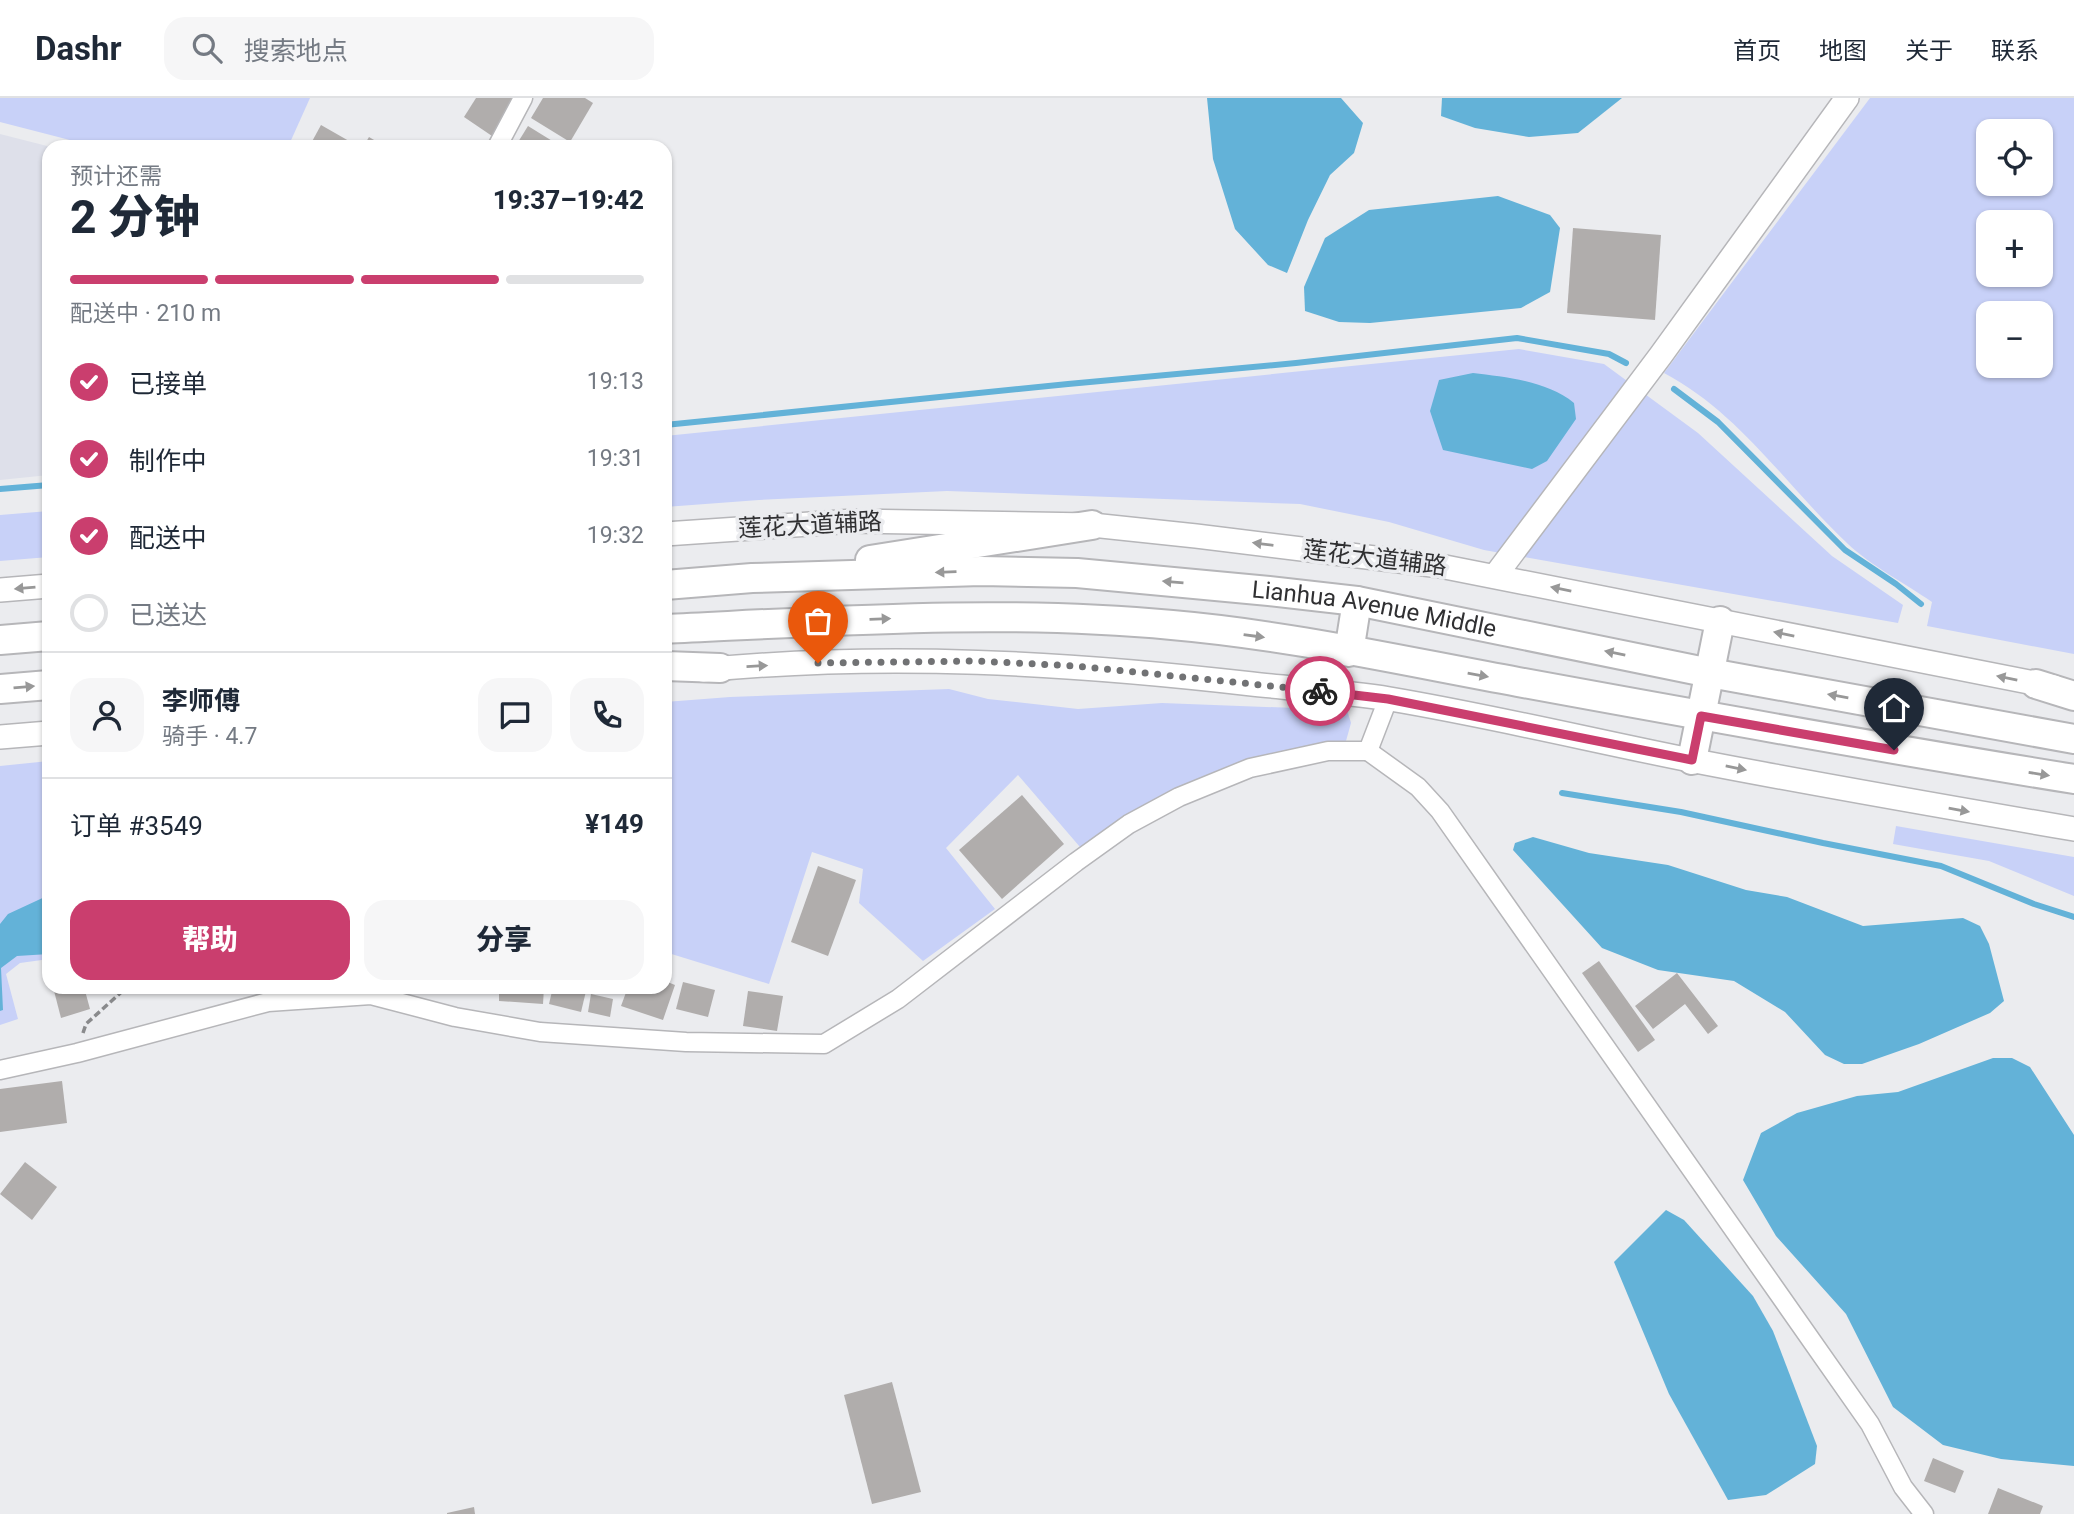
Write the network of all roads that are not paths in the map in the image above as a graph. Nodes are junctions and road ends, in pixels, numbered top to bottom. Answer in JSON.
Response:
{"nodes":[{"id":1,"x":523,"y":98,"type":"edge"},
{"id":2,"x":1847,"y":98,"type":"edge"},
{"id":3,"x":501,"y":140,"type":"edge"},
{"id":4,"x":1092,"y":525,"type":"junction"},
{"id":5,"x":672,"y":534,"type":"edge"},
{"id":6,"x":1495,"y":576,"type":"junction"},
{"id":7,"x":752,"y":578,"type":"junction"},
{"id":8,"x":672,"y":584,"type":"edge"},
{"id":9,"x":42,"y":587,"type":"edge"},
{"id":10,"x":0,"y":590,"type":"edge"},
{"id":11,"x":1357,"y":601,"type":"junction"},
{"id":12,"x":0,"y":621,"type":"edge"},
{"id":13,"x":1720,"y":621,"type":"junction"},
{"id":14,"x":42,"y":624,"type":"edge"},
{"id":15,"x":672,"y":629,"type":"edge"},
{"id":16,"x":42,"y":637,"type":"edge"},
{"id":17,"x":0,"y":640,"type":"edge"},
{"id":18,"x":1349,"y":652,"type":"junction"},
{"id":19,"x":672,"y":666,"type":"edge"},
{"id":20,"x":720,"y":668,"type":"junction"},
{"id":21,"x":672,"y":672,"type":"edge"},
{"id":22,"x":1710,"y":673,"type":"junction"},
{"id":23,"x":2036,"y":684,"type":"junction"},
{"id":24,"x":42,"y":686,"type":"edge"},
{"id":25,"x":0,"y":689,"type":"edge"},
{"id":26,"x":2074,"y":690,"type":"edge"},
{"id":27,"x":2074,"y":696,"type":"edge"},
{"id":28,"x":1388,"y":699,"type":"junction"},
{"id":29,"x":1701,"y":716,"type":"junction"},
{"id":30,"x":42,"y":734,"type":"edge"},
{"id":31,"x":0,"y":737,"type":"edge"},
{"id":32,"x":2074,"y":739,"type":"edge"},
{"id":33,"x":1367,"y":751,"type":"junction"},
{"id":34,"x":1692,"y":760,"type":"junction"},
{"id":35,"x":2074,"y":779,"type":"edge"},
{"id":36,"x":2074,"y":829,"type":"edge"},
{"id":37,"x":0,"y":1069,"type":"edge"},
{"id":38,"x":1924,"y":1514,"type":"edge"}],
"edges":[{"from":1,"to":3,"type":"street"},
{"from":2,"to":6,"type":"street"},
{"from":4,"to":5,"type":"street","name":"莲花大道辅路"},
{"from":6,"to":4,"type":"street","name":"莲花大道辅路","one_way":true},
{"from":4,"to":7,"type":"main road"},
{"from":13,"to":6,"type":"street","name":"莲花大道辅路","one_way":true},
{"from":7,"to":8,"type":"main road","name":"Lianhua Avenue Middle"},
{"from":11,"to":7,"type":"main road","name":"Lianhua Avenue Middle","one_way":true},
{"from":9,"to":10,"type":"street","one_way":true},
{"from":11,"to":18,"type":"main road"},
{"from":22,"to":11,"type":"main road","name":"Lianhua Avenue Middle","one_way":true},
{"from":12,"to":14,"type":"main road"},
{"from":13,"to":22,"type":"main road"},
{"from":23,"to":13,"type":"street","name":"莲花大道辅路","one_way":true},
{"from":15,"to":18,"type":"main road","name":"Lianhua Avenue Middle","one_way":true},
{"from":16,"to":17,"type":"main road"},
{"from":18,"to":29,"type":"main road","name":"Lianhua Avenue Middle","one_way":true},
{"from":19,"to":20,"type":"main road"},
{"from":20,"to":21,"type":"street"},
{"from":20,"to":28,"type":"street","one_way":true},
{"from":22,"to":29,"type":"main road"},
{"from":32,"to":22,"type":"main road","name":"Lianhua Avenue Middle","one_way":true},
{"from":23,"to":26,"type":"street","name":"莲花大道辅路"},
{"from":23,"to":27,"type":"main road"},
{"from":25,"to":24,"type":"main road","one_way":true},
{"from":28,"to":33,"type":"street"},
{"from":28,"to":34,"type":"street"},
{"from":29,"to":34,"type":"main road"},
{"from":29,"to":35,"type":"main road","name":"Lianhua Avenue Middle","one_way":true},
{"from":30,"to":31,"type":"street"},
{"from":33,"to":37,"type":"street"},
{"from":33,"to":38,"type":"street"},
{"from":34,"to":36,"type":"street","one_way":true}]}
